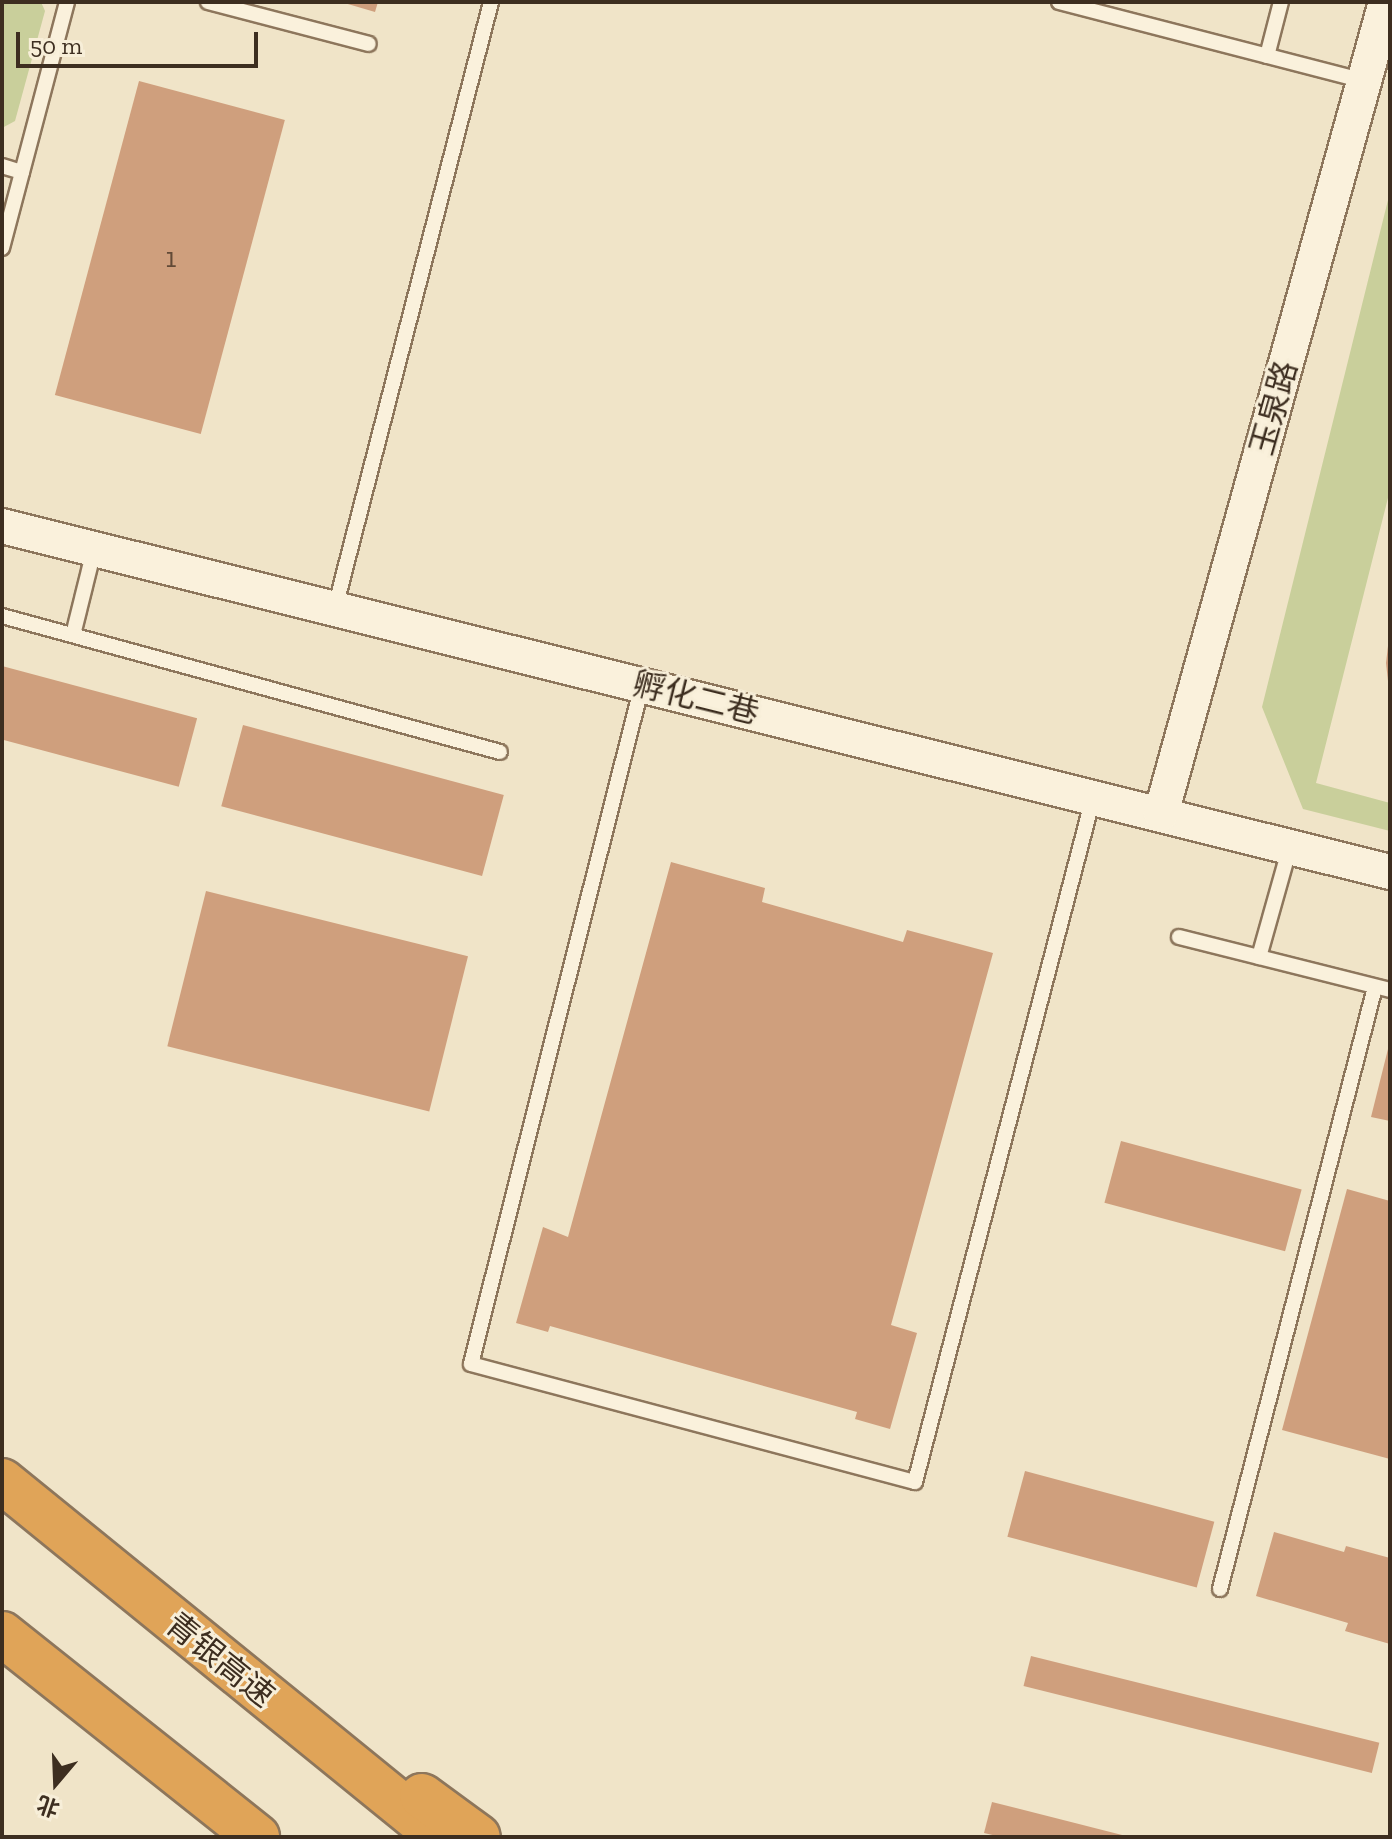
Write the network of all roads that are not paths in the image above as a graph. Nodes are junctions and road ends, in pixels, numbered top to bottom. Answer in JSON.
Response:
{"nodes":[{"id":1,"x":67,"y":2,"type":"edge"},
{"id":2,"x":208,"y":2,"type":"edge"},
{"id":3,"x":491,"y":2,"type":"edge"},
{"id":4,"x":1059,"y":2,"type":"edge"},
{"id":5,"x":1281,"y":2,"type":"edge"},
{"id":6,"x":1386,"y":2,"type":"edge"},
{"id":7,"x":369,"y":44,"type":"dead end"},
{"id":8,"x":1267,"y":56,"type":"junction"},
{"id":9,"x":1364,"y":81,"type":"junction"},
{"id":10,"x":2,"y":166,"type":"edge"},
{"id":11,"x":22,"y":172,"type":"junction"},
{"id":12,"x":2,"y":248,"type":"edge"},
{"id":13,"x":2,"y":526,"type":"edge"},
{"id":14,"x":94,"y":549,"type":"junction"},
{"id":15,"x":335,"y":609,"type":"junction"},
{"id":16,"x":2,"y":616,"type":"edge"},
{"id":17,"x":73,"y":635,"type":"junction"},
{"id":18,"x":642,"y":685,"type":"junction"},
{"id":19,"x":500,"y":752,"type":"dead end"},
{"id":20,"x":1093,"y":797,"type":"junction"},
{"id":21,"x":1161,"y":814,"type":"junction"},
{"id":22,"x":1290,"y":847,"type":"junction"},
{"id":23,"x":1390,"y":872,"type":"edge"},
{"id":24,"x":1179,"y":937,"type":"dead end"},
{"id":25,"x":1259,"y":957,"type":"junction"},
{"id":26,"x":1383,"y":988,"type":"edge"},
{"id":27,"x":2,"y":1481,"type":"edge"},
{"id":28,"x":42,"y":1516,"type":"junction"},
{"id":29,"x":1220,"y":1589,"type":"dead end"},
{"id":30,"x":2,"y":1634,"type":"edge"},
{"id":31,"x":257,"y":1837,"type":"edge"},
{"id":32,"x":440,"y":1837,"type":"edge"},
{"id":33,"x":478,"y":1837,"type":"edge"}],
"edges":[{"from":1,"to":11,"type":"lane"},
{"from":2,"to":7,"type":"lane"},
{"from":3,"to":15,"type":"lane"},
{"from":4,"to":8,"type":"lane"},
{"from":5,"to":8,"type":"lane"},
{"from":6,"to":9,"type":"street","name":"玉泉路"},
{"from":8,"to":9,"type":"lane"},
{"from":9,"to":21,"type":"street","name":"玉泉路"},
{"from":10,"to":11,"type":"lane"},
{"from":11,"to":12,"type":"lane"},
{"from":13,"to":14,"type":"street","name":"孵化二巷"},
{"from":14,"to":15,"type":"street","name":"孵化二巷"},
{"from":14,"to":17,"type":"lane"},
{"from":15,"to":18,"type":"street","name":"孵化二巷"},
{"from":16,"to":17,"type":"lane"},
{"from":17,"to":19,"type":"lane"},
{"from":18,"to":20,"type":"street","name":"孵化二巷"},
{"from":18,"to":20,"type":"lane"},
{"from":20,"to":21,"type":"street","name":"孵化二巷"},
{"from":21,"to":22,"type":"street","name":"孵化二巷"},
{"from":22,"to":23,"type":"street","name":"孵化二巷"},
{"from":22,"to":25,"type":"lane"},
{"from":24,"to":25,"type":"lane"},
{"from":25,"to":26,"type":"lane"},
{"from":26,"to":29,"type":"lane"},
{"from":27,"to":28,"type":"highway","name":"青银高速"},
{"from":28,"to":32,"type":"highway","name":"青银高速"},
{"from":28,"to":33,"type":"highway"},
{"from":30,"to":31,"type":"highway"}]}
